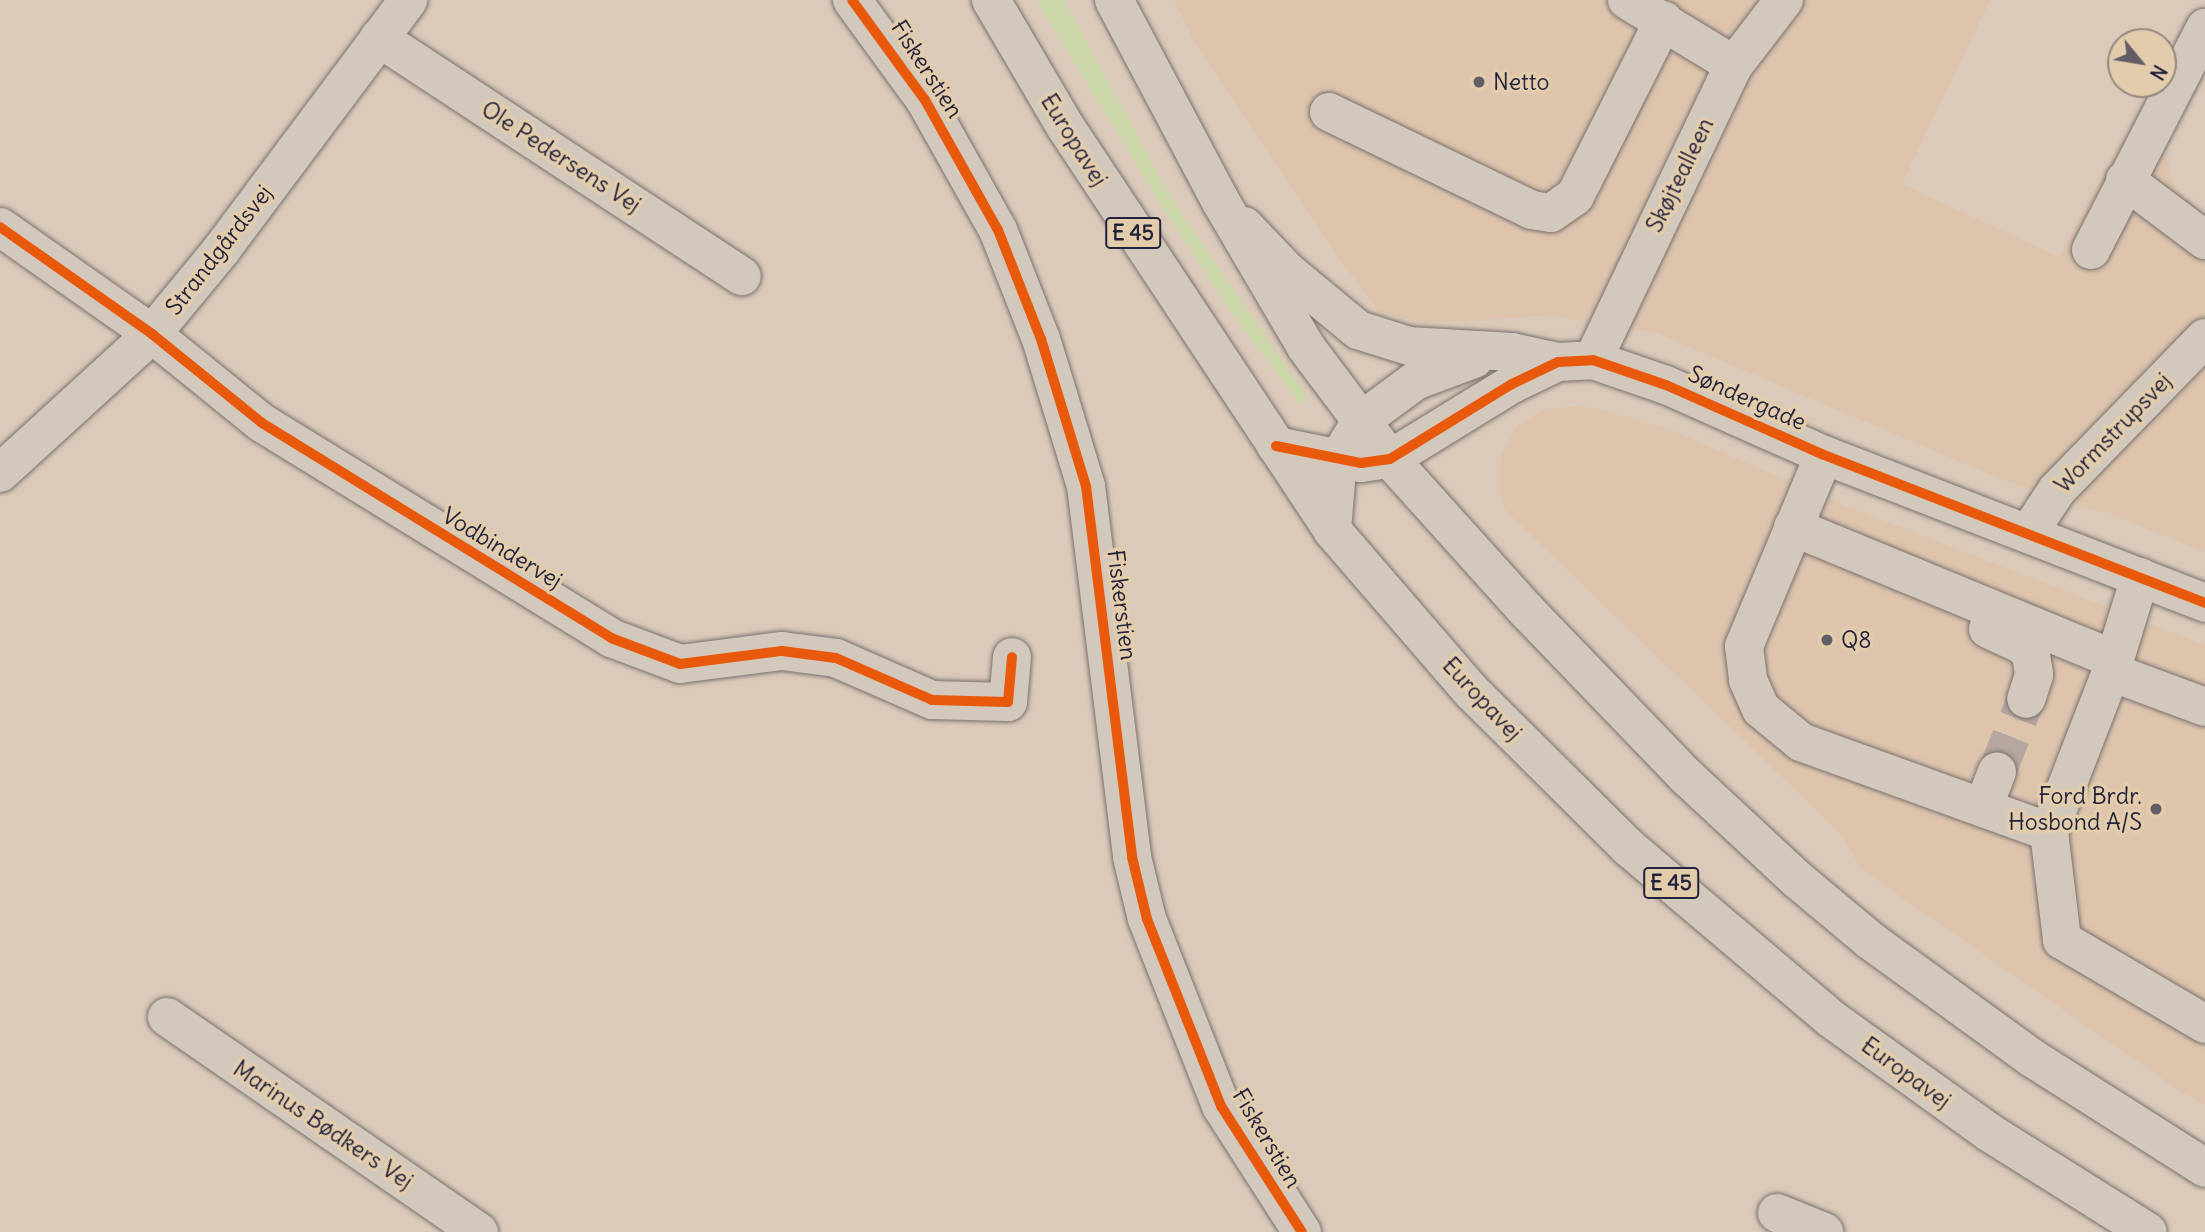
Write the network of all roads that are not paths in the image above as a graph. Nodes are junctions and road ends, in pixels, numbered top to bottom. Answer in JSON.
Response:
{"nodes":[{"id":1,"x":408,"y":0,"type":"edge"},
{"id":2,"x":852,"y":0,"type":"edge"},
{"id":3,"x":991,"y":0,"type":"edge"},
{"id":4,"x":1114,"y":0,"type":"edge"},
{"id":5,"x":1627,"y":0,"type":"edge"},
{"id":6,"x":1784,"y":0,"type":"edge"},
{"id":7,"x":1664,"y":20,"type":"junction"},
{"id":8,"x":2205,"y":28,"type":"edge"},
{"id":9,"x":379,"y":38,"type":"junction"},
{"id":10,"x":1734,"y":65,"type":"junction"},
{"id":11,"x":1329,"y":112,"type":"dead end"},
{"id":12,"x":2125,"y":180,"type":"junction"},
{"id":13,"x":1221,"y":202,"type":"junction"},
{"id":14,"x":0,"y":227,"type":"edge"},
{"id":15,"x":2205,"y":240,"type":"edge"},
{"id":16,"x":2091,"y":250,"type":"dead end"},
{"id":17,"x":742,"y":276,"type":"dead end"},
{"id":18,"x":152,"y":334,"type":"junction"},
{"id":19,"x":2205,"y":338,"type":"edge"},
{"id":20,"x":1499,"y":352,"type":"junction"},
{"id":21,"x":1576,"y":361,"type":"junction"},
{"id":22,"x":1362,"y":421,"type":"junction"},
{"id":23,"x":1276,"y":446,"type":"junction"},
{"id":24,"x":1824,"y":455,"type":"junction"},
{"id":25,"x":1338,"y":459,"type":"junction"},
{"id":26,"x":1390,"y":459,"type":"junction"},
{"id":27,"x":0,"y":473,"type":"edge"},
{"id":28,"x":1793,"y":527,"type":"junction"},
{"id":29,"x":1332,"y":530,"type":"junction"},
{"id":30,"x":2028,"y":534,"type":"junction"},
{"id":31,"x":1909,"y":575,"type":"junction"},
{"id":32,"x":2140,"y":577,"type":"junction"},
{"id":33,"x":2205,"y":603,"type":"edge"},
{"id":34,"x":1012,"y":657,"type":"dead end"},
{"id":35,"x":2113,"y":666,"type":"junction"},
{"id":36,"x":2026,"y":699,"type":"tunnel mouth"},
{"id":37,"x":2205,"y":707,"type":"edge"},
{"id":38,"x":1997,"y":772,"type":"tunnel mouth"},
{"id":39,"x":1983,"y":808,"type":"junction"},
{"id":40,"x":2049,"y":832,"type":"junction"},
{"id":41,"x":167,"y":1017,"type":"dead end"},
{"id":42,"x":2205,"y":1024,"type":"edge"},
{"id":43,"x":2205,"y":1168,"type":"edge"},
{"id":44,"x":1777,"y":1213,"type":"dead end"},
{"id":45,"x":479,"y":1232,"type":"edge"},
{"id":46,"x":1302,"y":1232,"type":"edge"},
{"id":47,"x":1824,"y":1232,"type":"edge"},
{"id":48,"x":2148,"y":1232,"type":"edge"}],
"edges":[{"from":1,"to":9,"type":"street","name":"Strandgårdsvej"},
{"from":2,"to":46,"type":"street","name":"Fiskerstien"},
{"from":3,"to":23,"type":"street","name":"Europavej","number":"E 45"},
{"from":4,"to":13,"type":"street"},
{"from":5,"to":7,"type":"street"},
{"from":6,"to":10,"type":"street","name":"Skøjtealleen"},
{"from":7,"to":10,"type":"street"},
{"from":7,"to":11,"type":"street"},
{"from":8,"to":12,"type":"street"},
{"from":9,"to":17,"type":"street","name":"Ole Pedersens Vej"},
{"from":9,"to":18,"type":"street","name":"Strandgårdsvej"},
{"from":10,"to":21,"type":"street","name":"Skøjtealleen"},
{"from":12,"to":15,"type":"street"},
{"from":12,"to":16,"type":"street"},
{"from":13,"to":20,"type":"street","name":"Søndergade"},
{"from":13,"to":22,"type":"street"},
{"from":14,"to":18,"type":"street","name":"Vodbindervej"},
{"from":18,"to":27,"type":"street","name":"Strandgårdsvej"},
{"from":18,"to":34,"type":"street","name":"Vodbindervej"},
{"from":19,"to":30,"type":"street","name":"Wormstrupsvej"},
{"from":20,"to":21,"type":"street","name":"Søndergade"},
{"from":20,"to":22,"type":"street","name":"Søndergade"},
{"from":21,"to":24,"type":"street","name":"Søndergade"},
{"from":21,"to":26,"type":"street"},
{"from":22,"to":25,"type":"street","name":"Søndergade"},
{"from":22,"to":26,"type":"street"},
{"from":23,"to":25,"type":"street"},
{"from":23,"to":29,"type":"street","name":"Europavej","number":"E 45"},
{"from":24,"to":28,"type":"street"},
{"from":24,"to":30,"type":"street","name":"Søndergade"},
{"from":25,"to":26,"type":"street"},
{"from":25,"to":29,"type":"street","name":"Søndergade"},
{"from":26,"to":43,"type":"street"},
{"from":28,"to":31,"type":"street"},
{"from":28,"to":39,"type":"street"},
{"from":29,"to":48,"type":"street","name":"Europavej","number":"E 45"},
{"from":30,"to":32,"type":"street","name":"Søndergade"},
{"from":31,"to":35,"type":"street"},
{"from":31,"to":36,"type":"street"},
{"from":32,"to":33,"type":"street","name":"Søndergade"},
{"from":32,"to":35,"type":"street"},
{"from":35,"to":37,"type":"street"},
{"from":35,"to":40,"type":"street"},
{"from":38,"to":39,"type":"street"},
{"from":39,"to":40,"type":"street"},
{"from":40,"to":42,"type":"street"},
{"from":41,"to":45,"type":"street","name":"Marinus Bødkers Vej"},
{"from":44,"to":47,"type":"street"}]}
